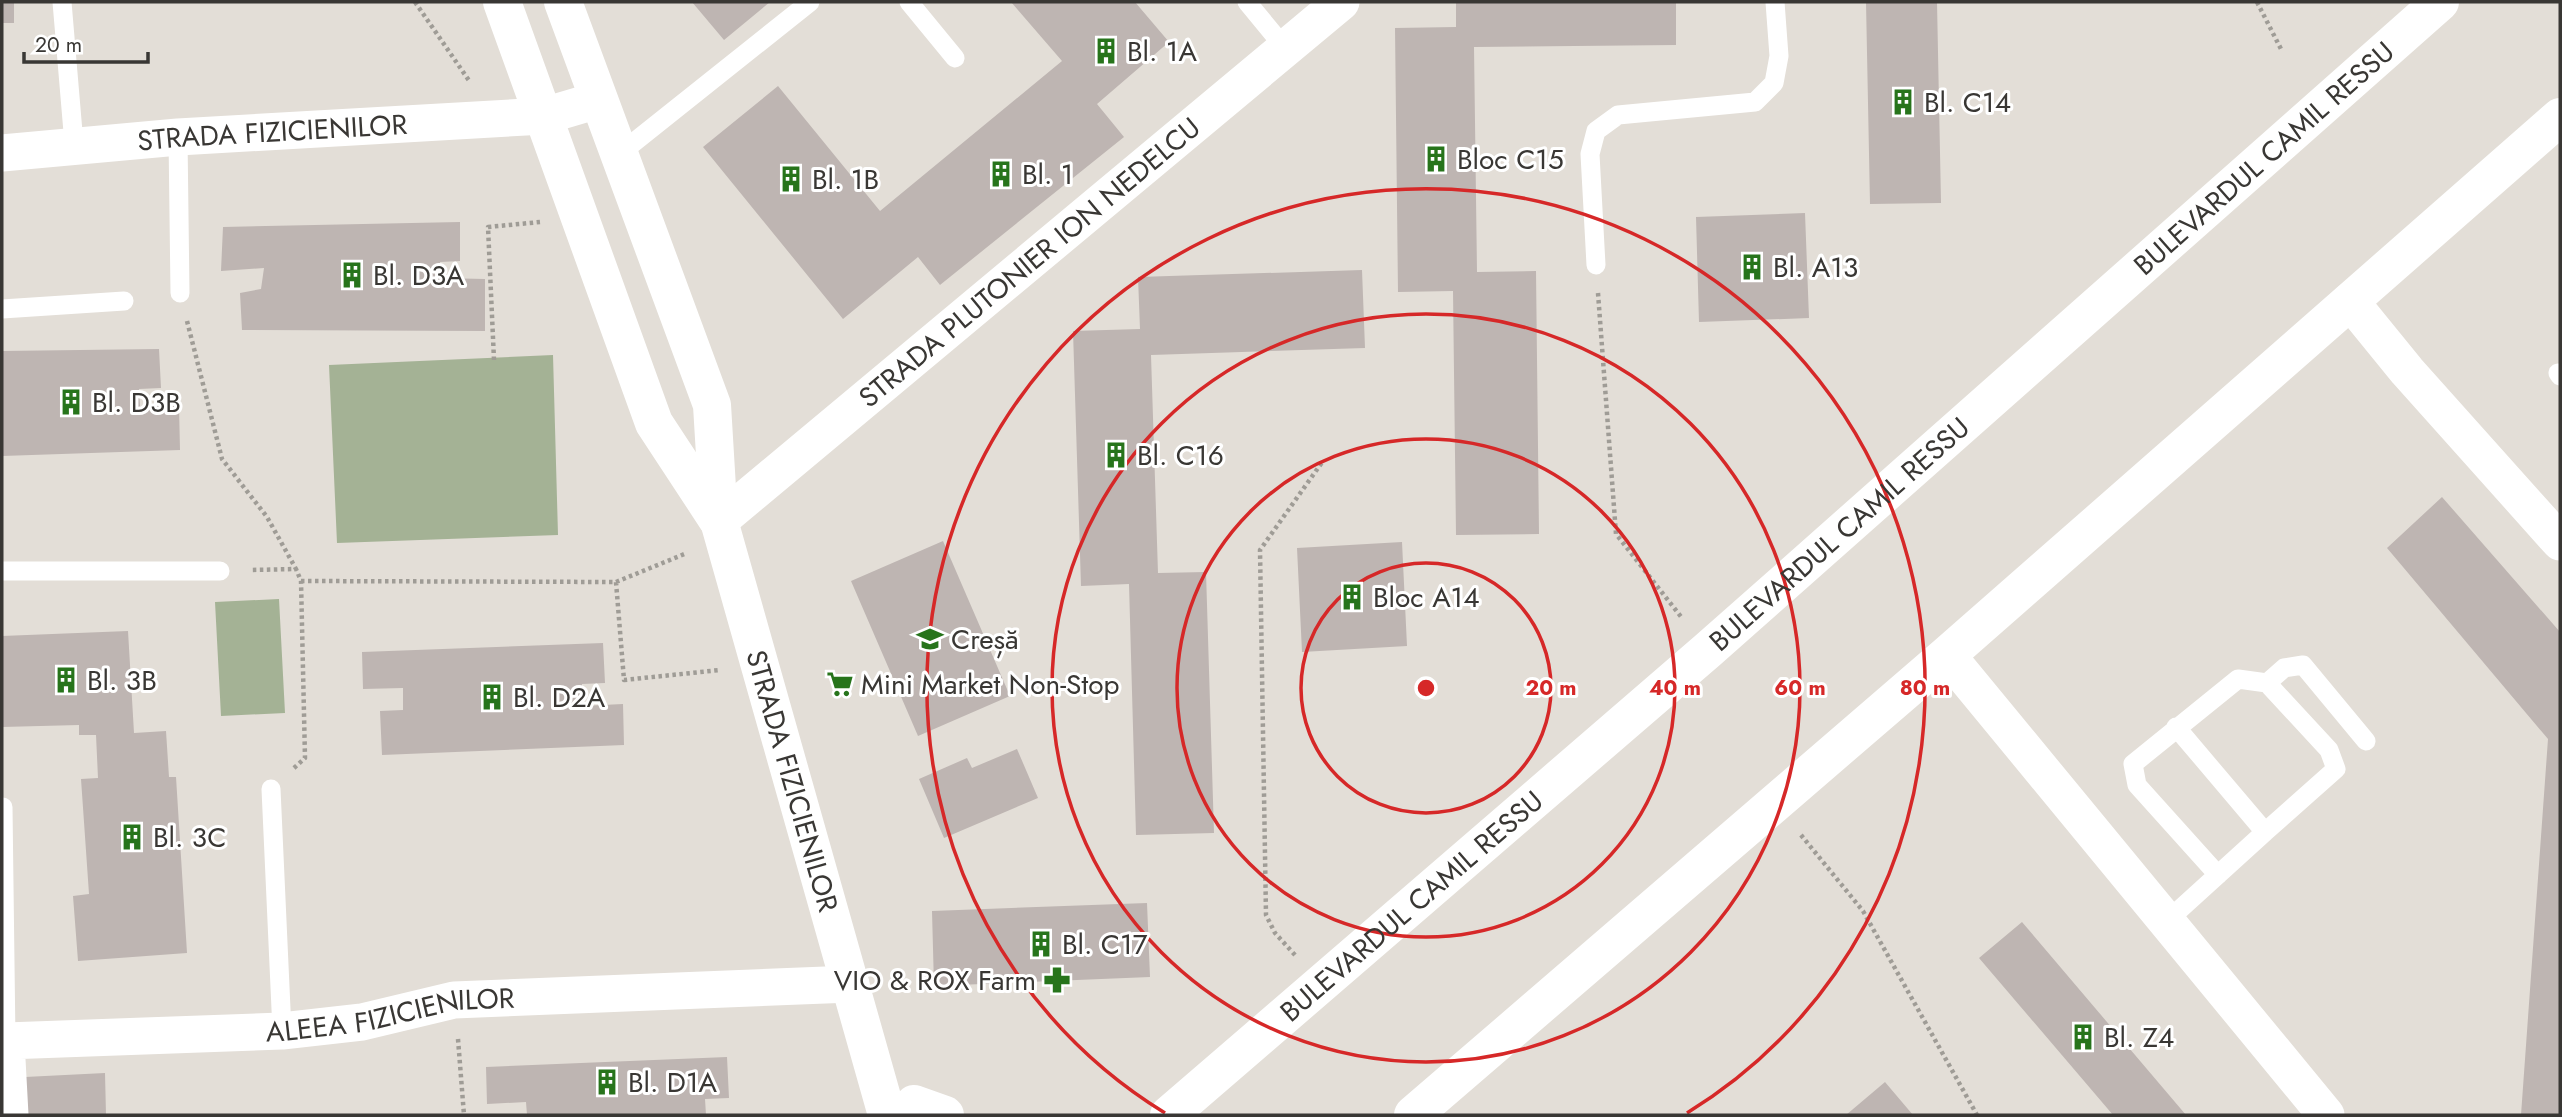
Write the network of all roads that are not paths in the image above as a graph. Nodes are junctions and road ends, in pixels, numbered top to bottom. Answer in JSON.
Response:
{"nodes":[{"id":1,"x":62,"y":2,"type":"edge"},
{"id":2,"x":502,"y":2,"type":"edge"},
{"id":3,"x":563,"y":2,"type":"edge"},
{"id":4,"x":810,"y":2,"type":"edge"},
{"id":5,"x":909,"y":2,"type":"edge"},
{"id":6,"x":1247,"y":2,"type":"edge"},
{"id":7,"x":1341,"y":2,"type":"edge"},
{"id":8,"x":1774,"y":2,"type":"edge"},
{"id":9,"x":2440,"y":2,"type":"edge"},
{"id":10,"x":1285,"y":48,"type":"junction"},
{"id":11,"x":956,"y":58,"type":"dead end"},
{"id":12,"x":598,"y":100,"type":"junction"},
{"id":13,"x":544,"y":116,"type":"junction"},
{"id":14,"x":2560,"y":117,"type":"edge"},
{"id":15,"x":178,"y":137,"type":"junction"},
{"id":16,"x":74,"y":144,"type":"junction"},
{"id":17,"x":2,"y":153,"type":"edge"},
{"id":18,"x":618,"y":155,"type":"junction"},
{"id":19,"x":1595,"y":265,"type":"road end"},
{"id":20,"x":180,"y":293,"type":"road end"},
{"id":21,"x":124,"y":301,"type":"dead end"},
{"id":22,"x":2350,"y":301,"type":"junction"},
{"id":23,"x":2,"y":309,"type":"edge"},
{"id":24,"x":721,"y":530,"type":"junction"},
{"id":25,"x":2560,"y":542,"type":"edge"},
{"id":26,"x":2,"y":570,"type":"edge"},
{"id":27,"x":220,"y":571,"type":"road end"},
{"id":28,"x":1947,"y":655,"type":"junction"},
{"id":29,"x":2267,"y":683,"type":"junction"},
{"id":30,"x":2176,"y":727,"type":"junction"},
{"id":31,"x":2366,"y":741,"type":"dead end"},
{"id":32,"x":271,"y":789,"type":"road end"},
{"id":33,"x":3,"y":807,"type":"edge"},
{"id":34,"x":2265,"y":832,"type":"junction"},
{"id":35,"x":2218,"y":875,"type":"junction"},
{"id":36,"x":2167,"y":921,"type":"junction"},
{"id":37,"x":851,"y":984,"type":"junction"},
{"id":38,"x":282,"y":1031,"type":"junction"},
{"id":39,"x":6,"y":1041,"type":"junction"},
{"id":40,"x":917,"y":1112,"type":"edge"},
{"id":41,"x":10,"y":1115,"type":"edge"},
{"id":42,"x":1169,"y":1115,"type":"edge"},
{"id":43,"x":1413,"y":1115,"type":"edge"},
{"id":44,"x":2326,"y":1115,"type":"edge"}],
"edges":[{"from":1,"to":16,"type":"lane"},
{"from":2,"to":13,"type":"main road","name":"STRADA FIZICIENILOR"},
{"from":3,"to":12,"type":"main road","name":"STRADA FIZICIENILOR"},
{"from":4,"to":18,"type":"lane"},
{"from":5,"to":11,"type":"lane"},
{"from":6,"to":10,"type":"lane"},
{"from":7,"to":10,"type":"street","name":"STRADA PLUTONIER ION NEDELCU"},
{"from":8,"to":19,"type":"lane"},
{"from":9,"to":42,"type":"main road","name":"BULEVARDUL CAMIL RESSU"},
{"from":10,"to":24,"type":"street","name":"STRADA PLUTONIER ION NEDELCU"},
{"from":12,"to":13,"type":"street","name":"STRADA FIZICIENILOR"},
{"from":12,"to":18,"type":"main road","name":"STRADA FIZICIENILOR"},
{"from":13,"to":15,"type":"street","name":"STRADA FIZICIENILOR"},
{"from":13,"to":24,"type":"main road","name":"STRADA FIZICIENILOR"},
{"from":14,"to":22,"type":"main road"},
{"from":15,"to":16,"type":"street","name":"STRADA FIZICIENILOR"},
{"from":15,"to":20,"type":"lane"},
{"from":16,"to":17,"type":"street","name":"STRADA FIZICIENILOR"},
{"from":18,"to":24,"type":"main road","name":"STRADA FIZICIENILOR"},
{"from":21,"to":23,"type":"lane"},
{"from":22,"to":25,"type":"street"},
{"from":22,"to":28,"type":"main road"},
{"from":24,"to":37,"type":"main road","name":"STRADA FIZICIENILOR"},
{"from":26,"to":27,"type":"lane"},
{"from":28,"to":36,"type":"street"},
{"from":28,"to":43,"type":"main road"},
{"from":29,"to":30,"type":"lane"},
{"from":29,"to":31,"type":"lane"},
{"from":29,"to":34,"type":"lane"},
{"from":30,"to":34,"type":"lane"},
{"from":30,"to":35,"type":"lane"},
{"from":32,"to":38,"type":"lane"},
{"from":33,"to":39,"type":"lane"},
{"from":34,"to":35,"type":"lane"},
{"from":35,"to":36,"type":"lane"},
{"from":36,"to":44,"type":"street"},
{"from":37,"to":38,"type":"street","name":"ALEEA FIZICIENILOR"},
{"from":37,"to":40,"type":"main road","name":"STRADA FIZICIENILOR"},
{"from":38,"to":39,"type":"street","name":"ALEEA FIZICIENILOR"},
{"from":39,"to":41,"type":"street"}]}
